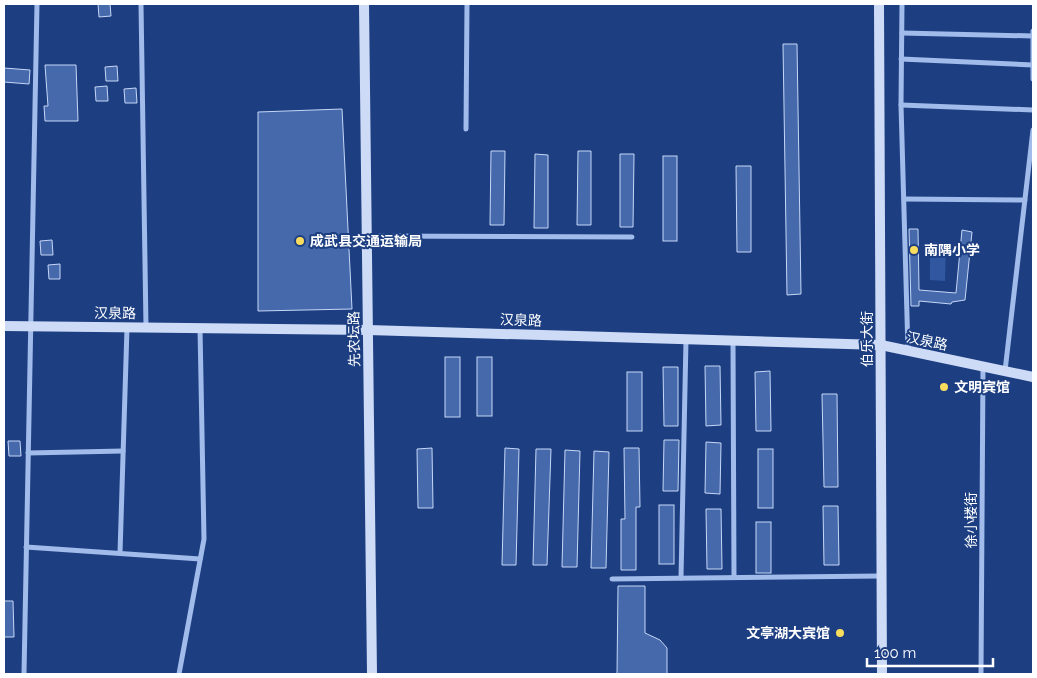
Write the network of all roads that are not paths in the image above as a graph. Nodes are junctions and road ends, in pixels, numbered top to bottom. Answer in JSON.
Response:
{"nodes":[{"id":1,"x":37,"y":4,"type":"edge"},
{"id":2,"x":141,"y":4,"type":"edge"},
{"id":3,"x":364,"y":4,"type":"edge"},
{"id":4,"x":467,"y":4,"type":"edge"},
{"id":5,"x":879,"y":4,"type":"edge"},
{"id":6,"x":902,"y":4,"type":"edge"},
{"id":7,"x":1033,"y":31,"type":"edge"},
{"id":8,"x":902,"y":32,"type":"junction"},
{"id":9,"x":1033,"y":36,"type":"edge"},
{"id":10,"x":901,"y":59,"type":"junction"},
{"id":11,"x":1033,"y":65,"type":"edge"},
{"id":12,"x":1033,"y":75,"type":"edge"},
{"id":13,"x":1033,"y":79,"type":"edge"},
{"id":14,"x":901,"y":105,"type":"junction"},
{"id":15,"x":1033,"y":110,"type":"edge"},
{"id":16,"x":466,"y":129,"type":"dead end"},
{"id":17,"x":1033,"y":130,"type":"edge"},
{"id":18,"x":1032,"y":150,"type":"edge"},
{"id":19,"x":1031,"y":171,"type":"edge"},
{"id":20,"x":904,"y":199,"type":"junction"},
{"id":21,"x":1025,"y":200,"type":"junction"},
{"id":22,"x":366,"y":236,"type":"junction"},
{"id":23,"x":632,"y":237,"type":"dead end"},
{"id":24,"x":4,"y":326,"type":"edge"},
{"id":25,"x":31,"y":326,"type":"junction"},
{"id":26,"x":127,"y":327,"type":"junction"},
{"id":27,"x":146,"y":327,"type":"junction"},
{"id":28,"x":200,"y":328,"type":"junction"},
{"id":29,"x":368,"y":330,"type":"junction"},
{"id":30,"x":686,"y":339,"type":"junction"},
{"id":31,"x":733,"y":340,"type":"junction"},
{"id":32,"x":881,"y":345,"type":"junction"},
{"id":33,"x":908,"y":350,"type":"junction"},
{"id":34,"x":983,"y":367,"type":"junction"},
{"id":35,"x":1005,"y":371,"type":"junction"},
{"id":36,"x":1033,"y":377,"type":"edge"},
{"id":37,"x":123,"y":451,"type":"junction"},
{"id":38,"x":28,"y":453,"type":"junction"},
{"id":39,"x":26,"y":547,"type":"junction"},
{"id":40,"x":120,"y":553,"type":"junction"},
{"id":41,"x":200,"y":559,"type":"junction"},
{"id":42,"x":882,"y":576,"type":"junction"},
{"id":43,"x":612,"y":578,"type":"dead end"},
{"id":44,"x":681,"y":578,"type":"junction"},
{"id":45,"x":734,"y":578,"type":"junction"},
{"id":46,"x":24,"y":674,"type":"edge"},
{"id":47,"x":179,"y":674,"type":"edge"},
{"id":48,"x":372,"y":674,"type":"edge"},
{"id":49,"x":882,"y":674,"type":"edge"},
{"id":50,"x":981,"y":674,"type":"edge"}],
"edges":[{"from":1,"to":25,"type":"street"},
{"from":2,"to":27,"type":"street"},
{"from":3,"to":22,"type":"street","name":"先农坛路"},
{"from":4,"to":16,"type":"street"},
{"from":5,"to":32,"type":"street","name":"伯乐大街"},
{"from":6,"to":8,"type":"street"},
{"from":7,"to":9,"type":"street"},
{"from":8,"to":9,"type":"street"},
{"from":8,"to":10,"type":"street"},
{"from":9,"to":11,"type":"street"},
{"from":10,"to":11,"type":"street"},
{"from":10,"to":14,"type":"street"},
{"from":11,"to":12,"type":"street"},
{"from":12,"to":13,"type":"street"},
{"from":14,"to":15,"type":"street"},
{"from":14,"to":20,"type":"street"},
{"from":17,"to":18,"type":"street"},
{"from":18,"to":19,"type":"street"},
{"from":19,"to":21,"type":"street"},
{"from":20,"to":21,"type":"street"},
{"from":20,"to":33,"type":"street"},
{"from":21,"to":35,"type":"street"},
{"from":22,"to":23,"type":"street"},
{"from":22,"to":29,"type":"street","name":"先农坛路"},
{"from":24,"to":25,"type":"street","name":"汉泉路"},
{"from":25,"to":26,"type":"street","name":"汉泉路"},
{"from":25,"to":38,"type":"street"},
{"from":26,"to":27,"type":"street","name":"汉泉路"},
{"from":26,"to":37,"type":"street"},
{"from":27,"to":28,"type":"street","name":"汉泉路"},
{"from":28,"to":29,"type":"street","name":"汉泉路"},
{"from":28,"to":41,"type":"street"},
{"from":29,"to":30,"type":"street","name":"汉泉路"},
{"from":29,"to":48,"type":"street","name":"先农坛路"},
{"from":30,"to":31,"type":"street","name":"汉泉路"},
{"from":30,"to":44,"type":"street"},
{"from":31,"to":32,"type":"street","name":"汉泉路"},
{"from":31,"to":45,"type":"street"},
{"from":32,"to":33,"type":"street","name":"汉泉路"},
{"from":32,"to":42,"type":"street","name":"伯乐大街"},
{"from":33,"to":34,"type":"street","name":"汉泉路"},
{"from":34,"to":35,"type":"street","name":"汉泉路"},
{"from":34,"to":50,"type":"street","name":"徐小楼街"},
{"from":35,"to":36,"type":"street","name":"汉泉路"},
{"from":37,"to":38,"type":"street"},
{"from":37,"to":40,"type":"street"},
{"from":38,"to":39,"type":"street"},
{"from":39,"to":40,"type":"street"},
{"from":39,"to":46,"type":"street"},
{"from":40,"to":41,"type":"street"},
{"from":41,"to":47,"type":"street"},
{"from":42,"to":45,"type":"street"},
{"from":42,"to":49,"type":"street","name":"伯乐大街"},
{"from":43,"to":44,"type":"street"},
{"from":44,"to":45,"type":"street"}]}
